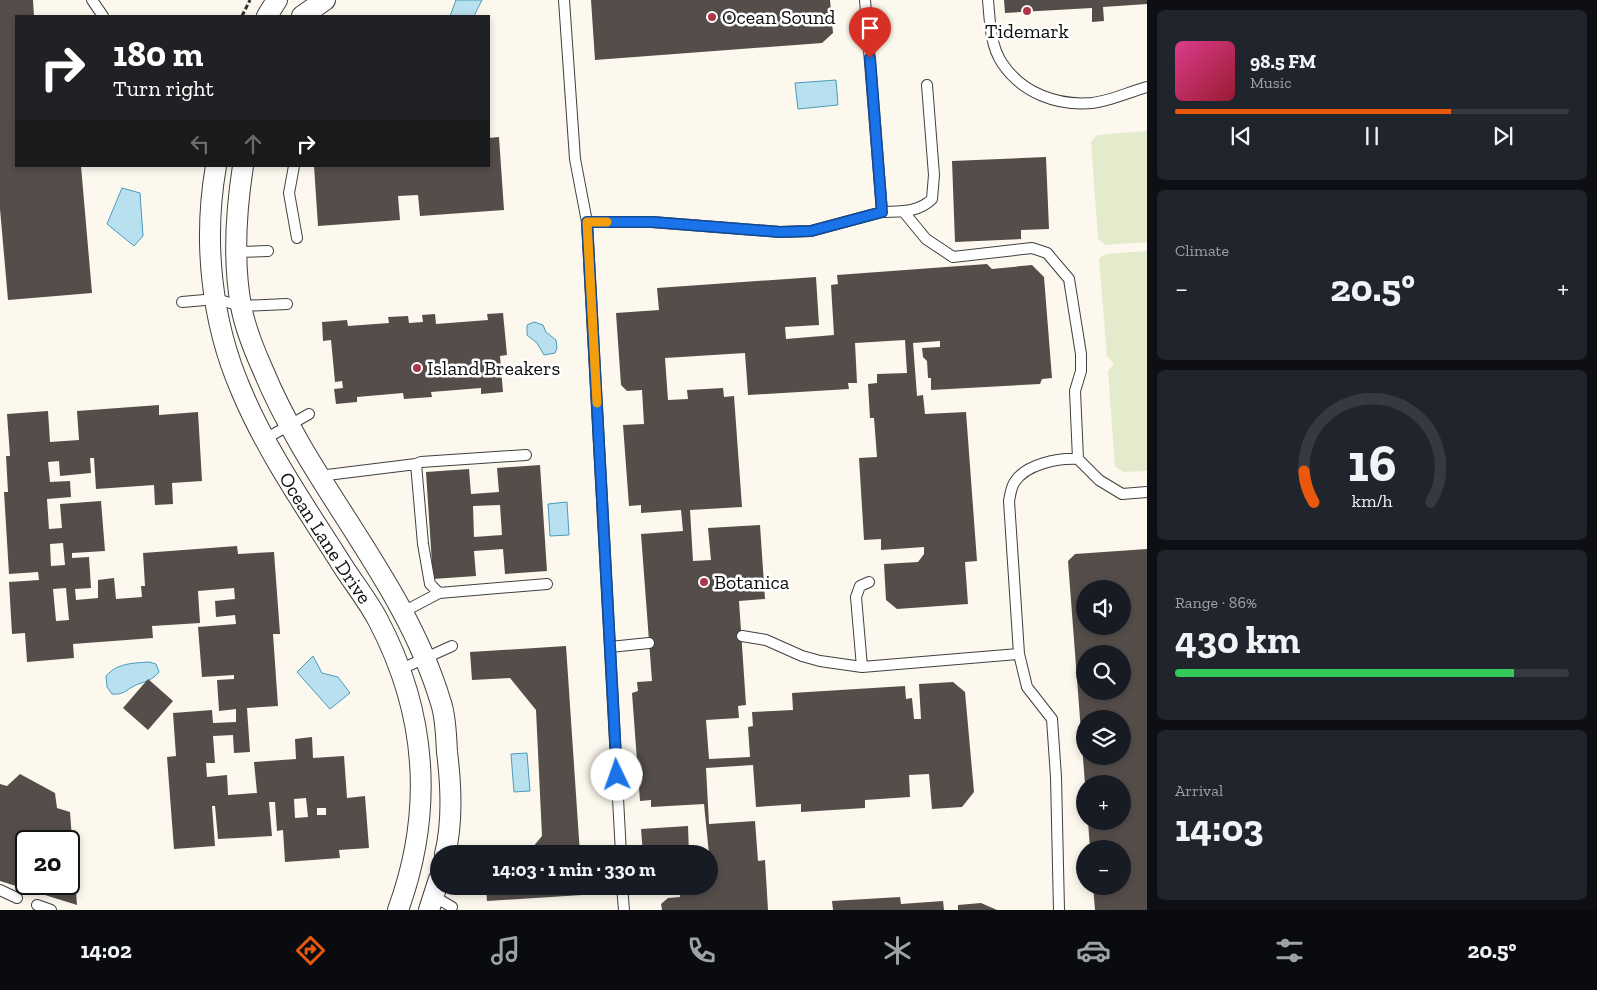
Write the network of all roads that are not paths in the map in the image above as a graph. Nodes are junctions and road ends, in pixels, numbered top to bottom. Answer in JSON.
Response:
{"nodes":[{"id":1,"x":92,"y":0,"type":"edge"},
{"id":2,"x":277,"y":0,"type":"edge"},
{"id":3,"x":564,"y":0,"type":"edge"},
{"id":4,"x":865,"y":0,"type":"edge"},
{"id":5,"x":988,"y":0,"type":"edge"},
{"id":6,"x":324,"y":6,"type":"edge"},
{"id":7,"x":102,"y":15,"type":"edge"},
{"id":8,"x":268,"y":15,"type":"edge"},
{"id":9,"x":304,"y":15,"type":"edge"},
{"id":10,"x":927,"y":85,"type":"dead end"},
{"id":11,"x":1147,"y":87,"type":"edge"},
{"id":12,"x":216,"y":167,"type":"edge"},
{"id":13,"x":243,"y":167,"type":"edge"},
{"id":14,"x":294,"y":167,"type":"edge"},
{"id":15,"x":903,"y":211,"type":"junction"},
{"id":16,"x":882,"y":212,"type":"junction"},
{"id":17,"x":587,"y":222,"type":"junction"},
{"id":18,"x":297,"y":238,"type":"dead end"},
{"id":19,"x":268,"y":251,"type":"dead end"},
{"id":20,"x":237,"y":252,"type":"junction"},
{"id":21,"x":216,"y":299,"type":"junction"},
{"id":22,"x":182,"y":302,"type":"dead end"},
{"id":23,"x":287,"y":304,"type":"dead end"},
{"id":24,"x":241,"y":306,"type":"junction"},
{"id":25,"x":309,"y":414,"type":"dead end"},
{"id":26,"x":288,"y":426,"type":"junction"},
{"id":27,"x":265,"y":439,"type":"junction"},
{"id":28,"x":526,"y":455,"type":"dead end"},
{"id":29,"x":1078,"y":459,"type":"junction"},
{"id":30,"x":416,"y":464,"type":"junction"},
{"id":31,"x":319,"y":476,"type":"junction"},
{"id":32,"x":1147,"y":492,"type":"edge"},
{"id":33,"x":869,"y":582,"type":"dead end"},
{"id":34,"x":546,"y":584,"type":"dead end"},
{"id":35,"x":439,"y":593,"type":"junction"},
{"id":36,"x":403,"y":612,"type":"junction"},
{"id":37,"x":742,"y":636,"type":"dead end"},
{"id":38,"x":649,"y":644,"type":"dead end"},
{"id":39,"x":452,"y":646,"type":"dead end"},
{"id":40,"x":610,"y":646,"type":"junction"},
{"id":41,"x":1020,"y":654,"type":"junction"},
{"id":42,"x":426,"y":657,"type":"junction"},
{"id":43,"x":862,"y":667,"type":"junction"},
{"id":44,"x":399,"y":670,"type":"junction"},
{"id":45,"x":638,"y":774,"type":"dead end"},
{"id":46,"x":617,"y":775,"type":"junction"},
{"id":47,"x":446,"y":845,"type":"edge"},
{"id":48,"x":621,"y":845,"type":"edge"},
{"id":49,"x":0,"y":890,"type":"edge"},
{"id":50,"x":434,"y":895,"type":"edge"},
{"id":51,"x":623,"y":895,"type":"edge"},
{"id":52,"x":18,"y":898,"type":"dead end"},
{"id":53,"x":37,"y":905,"type":"dead end"},
{"id":54,"x":452,"y":906,"type":"dead end"},
{"id":55,"x":51,"y":910,"type":"edge"},
{"id":56,"x":398,"y":910,"type":"edge"},
{"id":57,"x":624,"y":910,"type":"edge"},
{"id":58,"x":1059,"y":910,"type":"edge"}],
"edges":[{"from":1,"to":7,"type":"lane"},
{"from":2,"to":8,"type":"street"},
{"from":3,"to":17,"type":"lane"},
{"from":4,"to":16,"type":"lane"},
{"from":5,"to":11,"type":"lane"},
{"from":6,"to":9,"type":"street"},
{"from":10,"to":15,"type":"lane"},
{"from":12,"to":21,"type":"street","name":"Ocean Lane Drive"},
{"from":13,"to":20,"type":"street","name":"Ocean Lane Drive"},
{"from":14,"to":18,"type":"lane"},
{"from":15,"to":16,"type":"lane"},
{"from":15,"to":29,"type":"lane"},
{"from":16,"to":17,"type":"lane"},
{"from":17,"to":40,"type":"lane"},
{"from":19,"to":20,"type":"lane"},
{"from":20,"to":24,"type":"street","name":"Ocean Lane Drive"},
{"from":21,"to":22,"type":"lane"},
{"from":21,"to":24,"type":"lane"},
{"from":21,"to":27,"type":"street","name":"Ocean Lane Drive"},
{"from":23,"to":24,"type":"lane"},
{"from":24,"to":26,"type":"street","name":"Ocean Lane Drive"},
{"from":25,"to":26,"type":"lane"},
{"from":26,"to":27,"type":"lane"},
{"from":26,"to":31,"type":"street","name":"Ocean Lane Drive"},
{"from":27,"to":44,"type":"street","name":"Ocean Lane Drive"},
{"from":28,"to":30,"type":"lane"},
{"from":29,"to":32,"type":"lane"},
{"from":29,"to":41,"type":"lane"},
{"from":30,"to":31,"type":"lane"},
{"from":30,"to":35,"type":"lane"},
{"from":31,"to":36,"type":"street","name":"Ocean Lane Drive"},
{"from":33,"to":43,"type":"lane"},
{"from":34,"to":35,"type":"lane"},
{"from":35,"to":36,"type":"lane"},
{"from":36,"to":42,"type":"street","name":"Ocean Lane Drive"},
{"from":37,"to":43,"type":"lane"},
{"from":38,"to":40,"type":"lane"},
{"from":39,"to":42,"type":"lane"},
{"from":40,"to":46,"type":"lane"},
{"from":41,"to":43,"type":"lane"},
{"from":41,"to":58,"type":"lane"},
{"from":42,"to":44,"type":"lane"},
{"from":42,"to":47,"type":"street","name":"Ocean Lane Drive"},
{"from":44,"to":56,"type":"street","name":"Ocean Lane Drive"},
{"from":45,"to":46,"type":"lane"},
{"from":46,"to":48,"type":"lane"},
{"from":49,"to":52,"type":"lane"},
{"from":50,"to":54,"type":"lane"},
{"from":51,"to":57,"type":"lane"},
{"from":53,"to":55,"type":"lane"}]}
